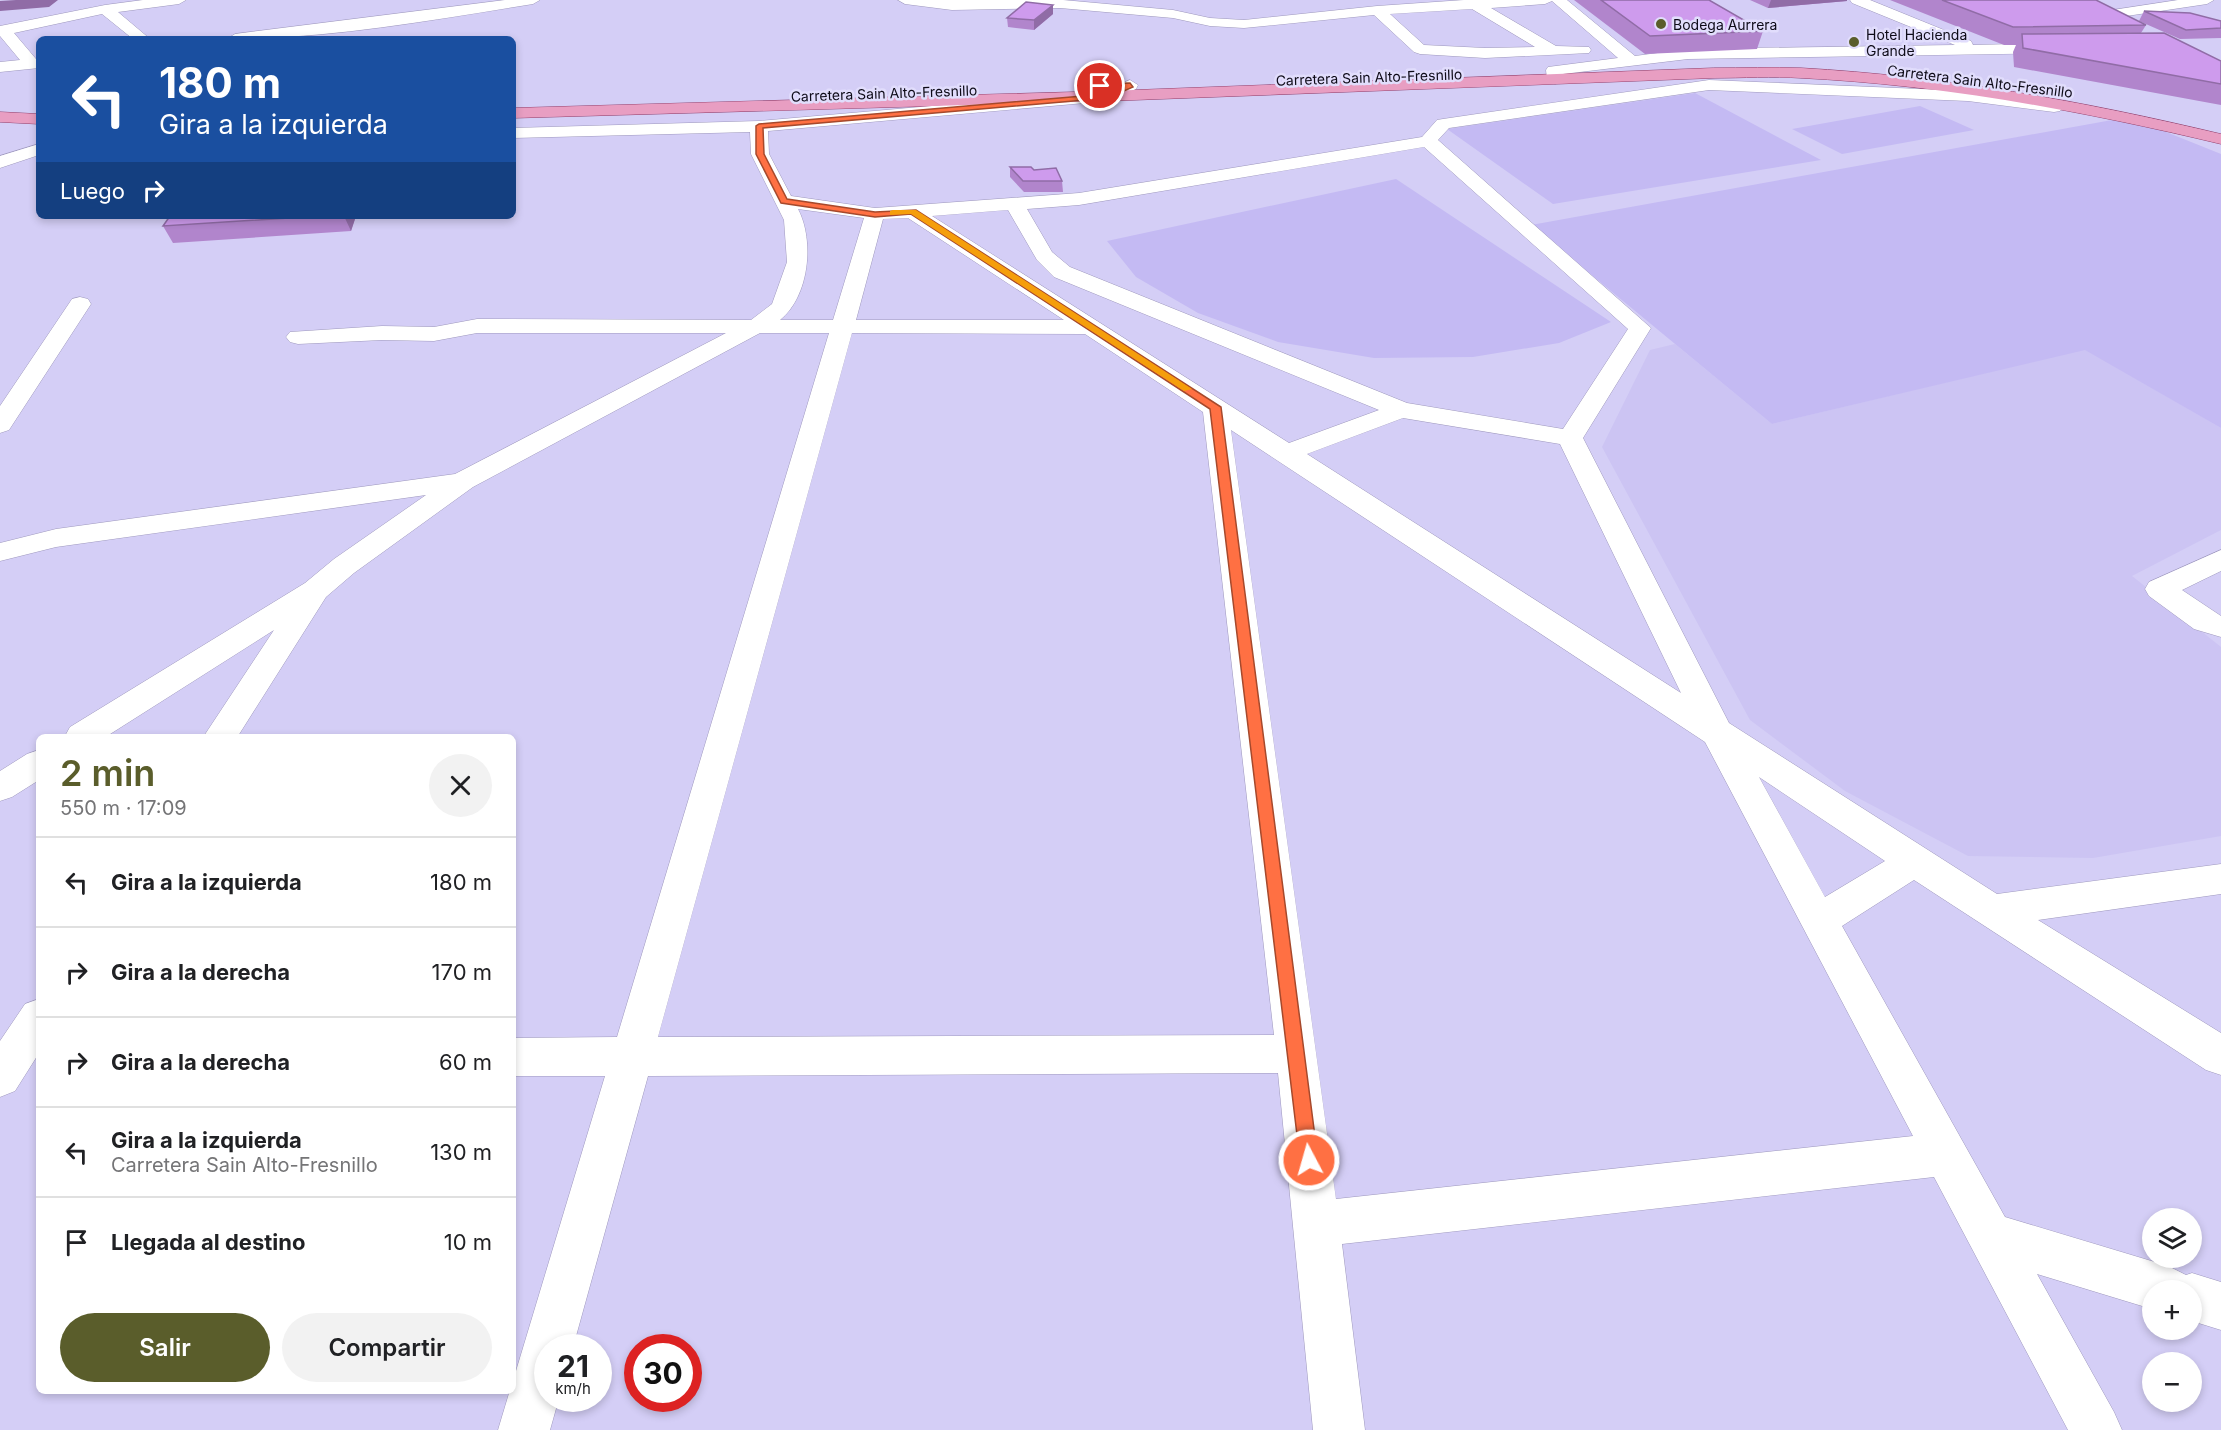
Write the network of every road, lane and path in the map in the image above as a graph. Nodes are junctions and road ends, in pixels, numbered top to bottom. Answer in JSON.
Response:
{"nodes":[{"id":1,"x":66,"y":0,"type":"edge"},
{"id":2,"x":179,"y":0,"type":"edge"},
{"id":3,"x":533,"y":0,"type":"edge"},
{"id":4,"x":904,"y":0,"type":"edge"},
{"id":5,"x":1545,"y":0,"type":"edge"},
{"id":6,"x":1558,"y":0,"type":"edge"},
{"id":7,"x":1857,"y":0,"type":"edge"},
{"id":8,"x":2129,"y":0,"type":"edge"},
{"id":9,"x":2207,"y":0,"type":"edge"},
{"id":10,"x":1060,"y":2,"type":"edge"},
{"id":11,"x":1471,"y":2,"type":"edge"},
{"id":12,"x":1164,"y":6,"type":"edge"},
{"id":13,"x":2078,"y":7,"type":"edge"},
{"id":14,"x":105,"y":9,"type":"junction"},
{"id":15,"x":2156,"y":9,"type":"junction"},
{"id":16,"x":1377,"y":10,"type":"junction"},
{"id":17,"x":2188,"y":19,"type":"edge"},
{"id":18,"x":50,"y":21,"type":"junction"},
{"id":19,"x":2,"y":31,"type":"edge"},
{"id":20,"x":1768,"y":35,"type":"dead end"},
{"id":21,"x":138,"y":36,"type":"edge"},
{"id":22,"x":260,"y":36,"type":"edge"},
{"id":23,"x":2073,"y":48,"type":"edge"},
{"id":24,"x":1978,"y":49,"type":"junction"},
{"id":25,"x":1553,"y":51,"type":"junction"},
{"id":26,"x":1798,"y":52,"type":"junction"},
{"id":27,"x":1624,"y":54,"type":"junction"},
{"id":28,"x":35,"y":63,"type":"edge"},
{"id":29,"x":0,"y":67,"type":"edge"},
{"id":30,"x":1554,"y":74,"type":"junction"},
{"id":31,"x":1130,"y":85,"type":"junction"},
{"id":32,"x":1108,"y":96,"type":"junction"},
{"id":33,"x":516,"y":106,"type":"edge"},
{"id":34,"x":516,"y":113,"type":"edge"},
{"id":35,"x":2116,"y":114,"type":"junction"},
{"id":36,"x":0,"y":117,"type":"edge"},
{"id":37,"x":36,"y":122,"type":"edge"},
{"id":38,"x":36,"y":122,"type":"edge"},
{"id":39,"x":36,"y":123,"type":"edge"},
{"id":40,"x":0,"y":124,"type":"edge"},
{"id":41,"x":2221,"y":124,"type":"edge"},
{"id":42,"x":759,"y":126,"type":"junction"},
{"id":43,"x":516,"y":133,"type":"edge"},
{"id":44,"x":2221,"y":138,"type":"edge"},
{"id":45,"x":1428,"y":141,"type":"junction"},
{"id":46,"x":36,"y":145,"type":"edge"},
{"id":47,"x":36,"y":150,"type":"edge"},
{"id":48,"x":0,"y":162,"type":"edge"},
{"id":49,"x":784,"y":201,"type":"junction"},
{"id":50,"x":1014,"y":204,"type":"junction"},
{"id":51,"x":913,"y":212,"type":"junction"},
{"id":52,"x":875,"y":214,"type":"junction"},
{"id":53,"x":80,"y":304,"type":"dead end"},
{"id":54,"x":757,"y":326,"type":"junction"},
{"id":55,"x":843,"y":326,"type":"junction"},
{"id":56,"x":1091,"y":327,"type":"junction"},
{"id":57,"x":298,"y":337,"type":"dead end"},
{"id":58,"x":1215,"y":407,"type":"junction"},
{"id":59,"x":1401,"y":410,"type":"junction"},
{"id":60,"x":0,"y":425,"type":"edge"},
{"id":61,"x":1570,"y":438,"type":"junction"},
{"id":62,"x":1286,"y":453,"type":"junction"},
{"id":63,"x":463,"y":481,"type":"junction"},
{"id":64,"x":0,"y":552,"type":"edge"},
{"id":65,"x":2221,"y":559,"type":"edge"},
{"id":66,"x":316,"y":590,"type":"junction"},
{"id":67,"x":2221,"y":627,"type":"edge"},
{"id":68,"x":1717,"y":733,"type":"junction"},
{"id":69,"x":85,"y":734,"type":"edge"},
{"id":70,"x":222,"y":734,"type":"edge"},
{"id":71,"x":36,"y":765,"type":"edge"},
{"id":72,"x":0,"y":788,"type":"edge"},
{"id":73,"x":1915,"y":861,"type":"junction"},
{"id":74,"x":2221,"y":879,"type":"edge"},
{"id":75,"x":1992,"y":911,"type":"junction"},
{"id":76,"x":1820,"y":920,"type":"junction"},
{"id":77,"x":36,"y":1022,"type":"edge"},
{"id":78,"x":1297,"y":1054,"type":"junction"},
{"id":79,"x":632,"y":1056,"type":"junction"},
{"id":80,"x":2221,"y":1056,"type":"edge"},
{"id":81,"x":516,"y":1057,"type":"edge"},
{"id":82,"x":13,"y":1064,"type":"edge"},
{"id":83,"x":1946,"y":1154,"type":"junction"},
{"id":84,"x":1316,"y":1224,"type":"junction"},
{"id":85,"x":1990,"y":1236,"type":"junction"},
{"id":86,"x":2142,"y":1282,"type":"edge"},
{"id":87,"x":2202,"y":1300,"type":"edge"},
{"id":88,"x":2221,"y":1306,"type":"edge"},
{"id":89,"x":552,"y":1334,"type":"edge"},
{"id":90,"x":534,"y":1395,"type":"edge"},
{"id":91,"x":524,"y":1430,"type":"edge"},
{"id":92,"x":1339,"y":1430,"type":"edge"},
{"id":93,"x":2096,"y":1430,"type":"edge"}],
"edges":[{"from":1,"to":18,"type":"street"},
{"from":2,"to":14,"type":"street"},
{"from":3,"to":22,"type":"street"},
{"from":4,"to":10,"type":"street"},
{"from":5,"to":11,"type":"street"},
{"from":6,"to":27,"type":"street"},
{"from":7,"to":24,"type":"street"},
{"from":8,"to":15,"type":"street"},
{"from":9,"to":15,"type":"street"},
{"from":10,"to":12,"type":"street"},
{"from":11,"to":16,"type":"street"},
{"from":11,"to":25,"type":"street"},
{"from":12,"to":16,"type":"street"},
{"from":13,"to":15,"type":"street"},
{"from":14,"to":18,"type":"street"},
{"from":14,"to":21,"type":"street"},
{"from":15,"to":17,"type":"street"},
{"from":16,"to":25,"type":"street"},
{"from":18,"to":19,"type":"street"},
{"from":19,"to":28,"type":"street"},
{"from":20,"to":26,"type":"street"},
{"from":23,"to":24,"type":"street"},
{"from":24,"to":26,"type":"street"},
{"from":25,"to":27,"type":"street"},
{"from":26,"to":27,"type":"street"},
{"from":27,"to":30,"type":"street"},
{"from":28,"to":29,"type":"street"},
{"from":30,"to":31,"type":"main road","name":"Carretera Sain Alto-Fresnillo"},
{"from":30,"to":32,"type":"main road"},
{"from":30,"to":35,"type":"main road"},
{"from":30,"to":41,"type":"main road","name":"Carretera Sain Alto-Fresnillo"},
{"from":31,"to":32,"type":"street"},
{"from":31,"to":33,"type":"main road","name":"Carretera Sain Alto-Fresnillo"},
{"from":32,"to":34,"type":"main road"},
{"from":32,"to":42,"type":"street"},
{"from":35,"to":44,"type":"main road"},
{"from":35,"to":45,"type":"street"},
{"from":36,"to":37,"type":"main road"},
{"from":38,"to":40,"type":"main road"},
{"from":39,"to":46,"type":"street"},
{"from":42,"to":43,"type":"street"},
{"from":42,"to":49,"type":"street"},
{"from":45,"to":50,"type":"street"},
{"from":45,"to":61,"type":"street"},
{"from":47,"to":48,"type":"street"},
{"from":49,"to":52,"type":"street"},
{"from":49,"to":54,"type":"street"},
{"from":50,"to":51,"type":"street"},
{"from":50,"to":59,"type":"street"},
{"from":51,"to":52,"type":"street"},
{"from":51,"to":56,"type":"street"},
{"from":52,"to":55,"type":"street"},
{"from":53,"to":60,"type":"street"},
{"from":54,"to":55,"type":"street"},
{"from":54,"to":57,"type":"street"},
{"from":54,"to":63,"type":"street"},
{"from":55,"to":56,"type":"street"},
{"from":55,"to":79,"type":"street"},
{"from":56,"to":58,"type":"street"},
{"from":58,"to":62,"type":"street"},
{"from":58,"to":78,"type":"street"},
{"from":59,"to":61,"type":"street"},
{"from":59,"to":62,"type":"street"},
{"from":61,"to":68,"type":"street"},
{"from":62,"to":68,"type":"street"},
{"from":63,"to":64,"type":"street"},
{"from":63,"to":66,"type":"street"},
{"from":65,"to":67,"type":"street"},
{"from":66,"to":69,"type":"street"},
{"from":66,"to":70,"type":"street"},
{"from":68,"to":73,"type":"street"},
{"from":68,"to":76,"type":"street"},
{"from":71,"to":72,"type":"street"},
{"from":73,"to":75,"type":"street"},
{"from":73,"to":76,"type":"street"},
{"from":74,"to":75,"type":"street"},
{"from":75,"to":80,"type":"street"},
{"from":76,"to":83,"type":"street"},
{"from":77,"to":82,"type":"street"},
{"from":78,"to":79,"type":"street"},
{"from":78,"to":84,"type":"street"},
{"from":79,"to":81,"type":"street"},
{"from":79,"to":89,"type":"street"},
{"from":83,"to":84,"type":"street"},
{"from":83,"to":85,"type":"street"},
{"from":84,"to":92,"type":"street"},
{"from":85,"to":86,"type":"street"},
{"from":85,"to":93,"type":"street"},
{"from":87,"to":88,"type":"street"},
{"from":90,"to":91,"type":"street"}]}
